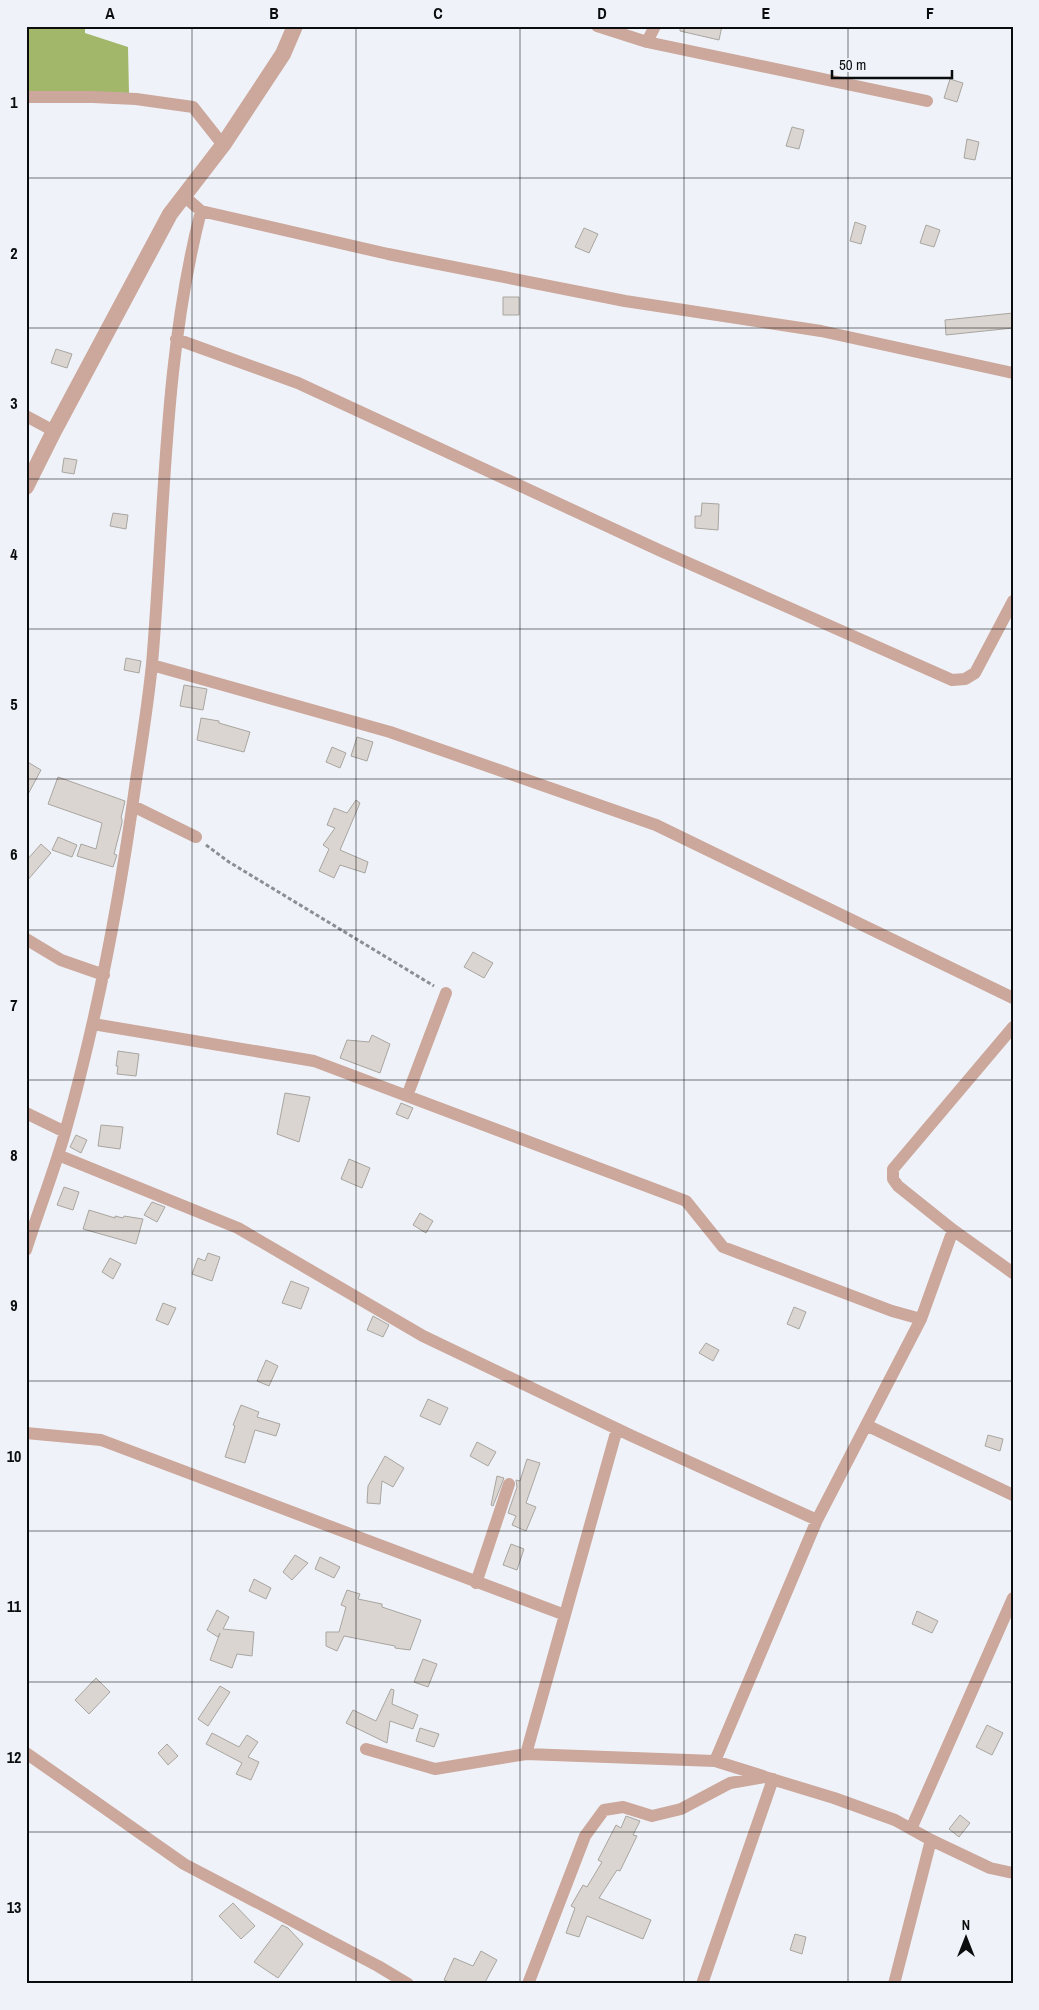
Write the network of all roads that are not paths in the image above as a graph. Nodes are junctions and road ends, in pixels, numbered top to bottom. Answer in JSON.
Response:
{"nodes":[{"id":1,"x":295,"y":26,"type":"edge"},
{"id":2,"x":597,"y":26,"type":"edge"},
{"id":3,"x":655,"y":26,"type":"edge"},
{"id":4,"x":647,"y":42,"type":"junction"},
{"id":5,"x":26,"y":97,"type":"edge"},
{"id":6,"x":927,"y":100,"type":"dead end"},
{"id":7,"x":223,"y":145,"type":"junction"},
{"id":8,"x":185,"y":196,"type":"junction"},
{"id":9,"x":201,"y":211,"type":"junction"},
{"id":10,"x":176,"y":339,"type":"junction"},
{"id":11,"x":1013,"y":373,"type":"edge"},
{"id":12,"x":26,"y":416,"type":"edge"},
{"id":13,"x":54,"y":431,"type":"junction"},
{"id":14,"x":26,"y":487,"type":"edge"},
{"id":15,"x":1013,"y":600,"type":"edge"},
{"id":16,"x":152,"y":666,"type":"junction"},
{"id":17,"x":133,"y":806,"type":"junction"},
{"id":18,"x":196,"y":837,"type":"road end"},
{"id":19,"x":26,"y":939,"type":"edge"},
{"id":20,"x":104,"y":975,"type":"junction"},
{"id":21,"x":446,"y":993,"type":"road end"},
{"id":22,"x":1013,"y":998,"type":"edge"},
{"id":23,"x":94,"y":1024,"type":"junction"},
{"id":24,"x":1013,"y":1027,"type":"edge"},
{"id":25,"x":407,"y":1096,"type":"junction"},
{"id":26,"x":26,"y":1113,"type":"edge"},
{"id":27,"x":66,"y":1132,"type":"junction"},
{"id":28,"x":58,"y":1155,"type":"junction"},
{"id":29,"x":953,"y":1230,"type":"junction"},
{"id":30,"x":26,"y":1250,"type":"edge"},
{"id":31,"x":1013,"y":1273,"type":"edge"},
{"id":32,"x":921,"y":1319,"type":"junction"},
{"id":33,"x":866,"y":1425,"type":"junction"},
{"id":34,"x":617,"y":1429,"type":"junction"},
{"id":35,"x":26,"y":1433,"type":"edge"},
{"id":36,"x":509,"y":1484,"type":"dead end"},
{"id":37,"x":1013,"y":1495,"type":"edge"},
{"id":38,"x":817,"y":1520,"type":"junction"},
{"id":39,"x":476,"y":1583,"type":"junction"},
{"id":40,"x":1013,"y":1598,"type":"edge"},
{"id":41,"x":565,"y":1616,"type":"junction"},
{"id":42,"x":366,"y":1749,"type":"dead end"},
{"id":43,"x":26,"y":1753,"type":"edge"},
{"id":44,"x":526,"y":1754,"type":"junction"},
{"id":45,"x":715,"y":1762,"type":"junction"},
{"id":46,"x":769,"y":1778,"type":"junction"},
{"id":47,"x":910,"y":1829,"type":"junction"},
{"id":48,"x":931,"y":1840,"type":"junction"},
{"id":49,"x":1013,"y":1874,"type":"edge"},
{"id":50,"x":532,"y":1982,"type":"edge"},
{"id":51,"x":408,"y":1984,"type":"edge"},
{"id":52,"x":702,"y":1984,"type":"edge"},
{"id":53,"x":894,"y":1984,"type":"edge"}],
"edges":[{"from":1,"to":7,"type":"street"},
{"from":2,"to":4,"type":"street"},
{"from":3,"to":4,"type":"street"},
{"from":4,"to":6,"type":"street"},
{"from":5,"to":7,"type":"street"},
{"from":7,"to":8,"type":"street"},
{"from":8,"to":9,"type":"street"},
{"from":8,"to":13,"type":"street"},
{"from":9,"to":10,"type":"street"},
{"from":9,"to":11,"type":"street"},
{"from":10,"to":15,"type":"street"},
{"from":10,"to":16,"type":"street"},
{"from":12,"to":13,"type":"street"},
{"from":13,"to":14,"type":"street"},
{"from":16,"to":17,"type":"street"},
{"from":16,"to":22,"type":"street"},
{"from":17,"to":18,"type":"street"},
{"from":17,"to":20,"type":"street"},
{"from":19,"to":20,"type":"street"},
{"from":20,"to":23,"type":"street"},
{"from":21,"to":25,"type":"street"},
{"from":23,"to":25,"type":"street"},
{"from":23,"to":27,"type":"street"},
{"from":24,"to":29,"type":"street"},
{"from":25,"to":32,"type":"street"},
{"from":26,"to":27,"type":"street"},
{"from":27,"to":28,"type":"street"},
{"from":28,"to":30,"type":"street"},
{"from":28,"to":34,"type":"street"},
{"from":29,"to":31,"type":"street"},
{"from":29,"to":32,"type":"street"},
{"from":32,"to":33,"type":"street"},
{"from":33,"to":37,"type":"street"},
{"from":33,"to":38,"type":"street"},
{"from":34,"to":38,"type":"street"},
{"from":34,"to":41,"type":"street"},
{"from":35,"to":39,"type":"street"},
{"from":36,"to":39,"type":"street"},
{"from":38,"to":45,"type":"street"},
{"from":39,"to":41,"type":"street"},
{"from":40,"to":47,"type":"street"},
{"from":41,"to":44,"type":"street"},
{"from":42,"to":44,"type":"street"},
{"from":43,"to":51,"type":"street"},
{"from":44,"to":45,"type":"street"},
{"from":45,"to":46,"type":"street"},
{"from":46,"to":47,"type":"street"},
{"from":46,"to":50,"type":"street"},
{"from":46,"to":52,"type":"street"},
{"from":47,"to":48,"type":"street"},
{"from":48,"to":49,"type":"street"},
{"from":48,"to":53,"type":"street"}]}
